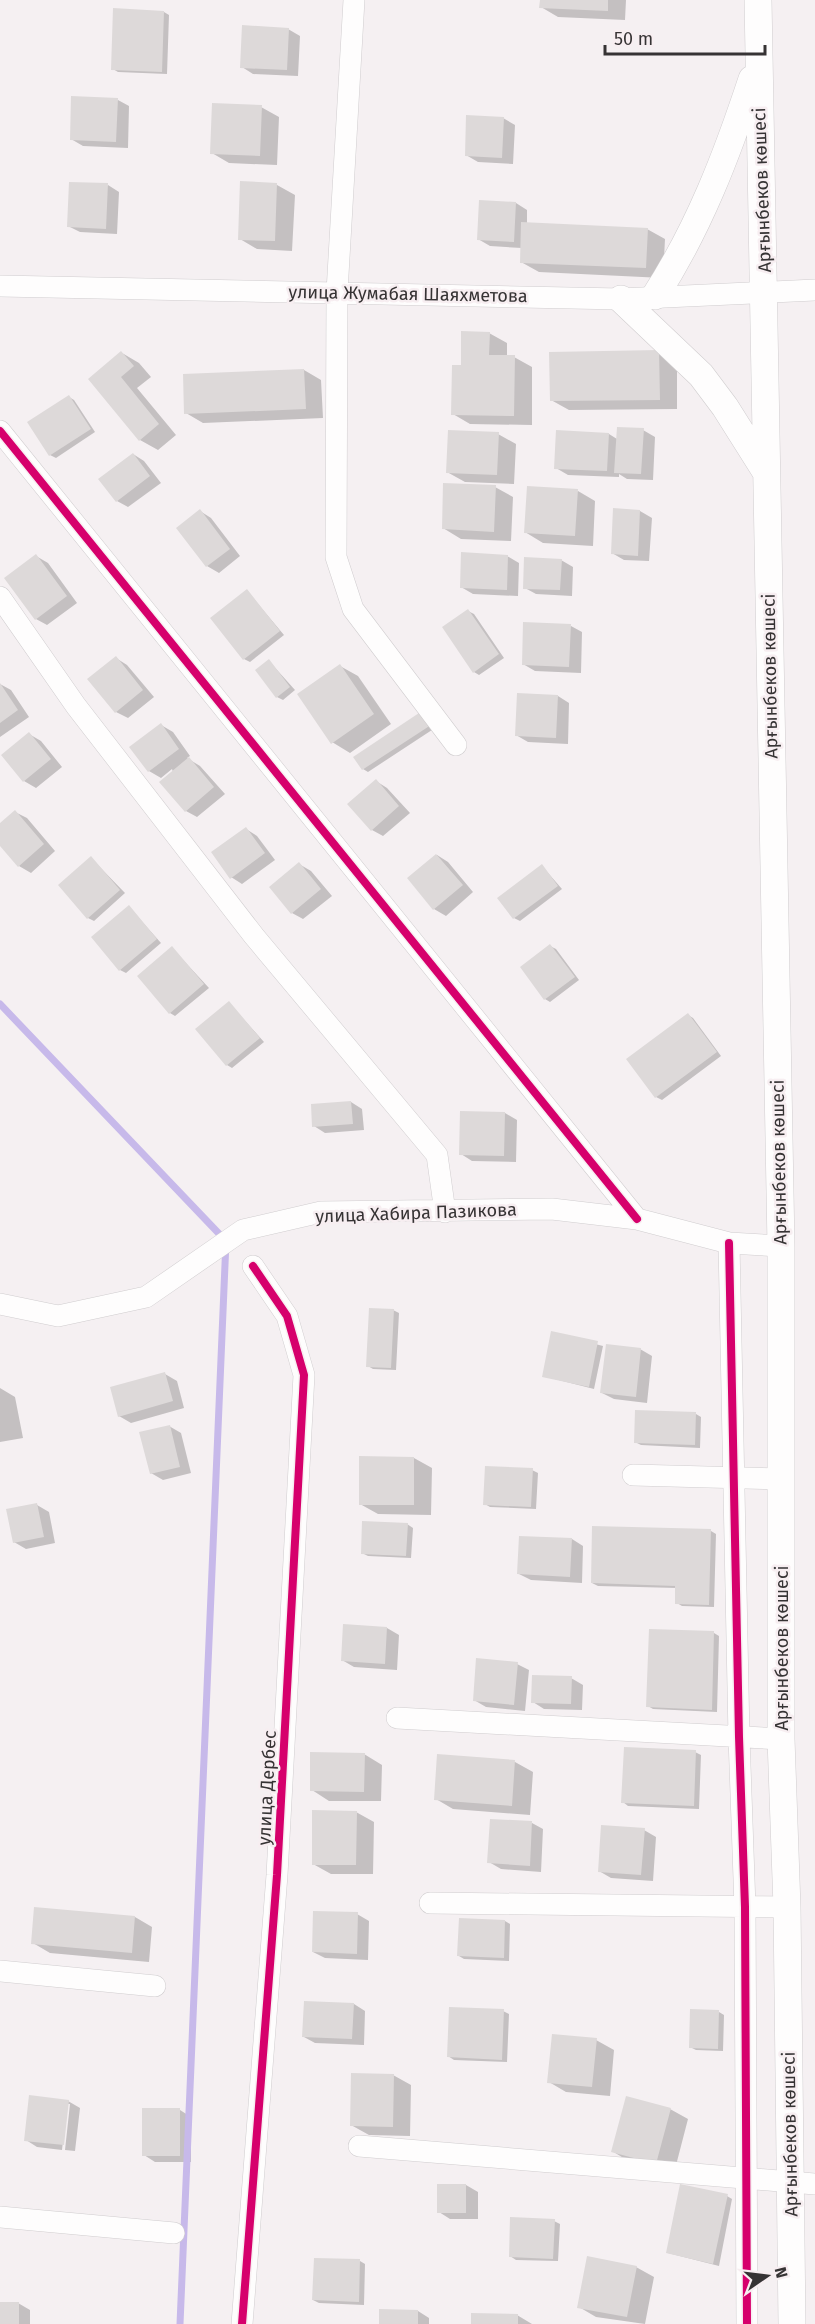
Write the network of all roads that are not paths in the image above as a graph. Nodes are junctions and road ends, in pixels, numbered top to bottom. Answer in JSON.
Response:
{"nodes":[{"id":1,"x":354,"y":0,"type":"edge"},
{"id":2,"x":758,"y":0,"type":"edge"},
{"id":3,"x":758,"y":60,"type":"junction"},
{"id":4,"x":0,"y":286,"type":"edge"},
{"id":5,"x":765,"y":290,"type":"junction"},
{"id":6,"x":815,"y":290,"type":"edge"},
{"id":7,"x":337,"y":292,"type":"junction"},
{"id":8,"x":656,"y":296,"type":"junction"},
{"id":9,"x":621,"y":300,"type":"junction"},
{"id":10,"x":0,"y":431,"type":"edge"},
{"id":11,"x":766,"y":472,"type":"junction"},
{"id":12,"x":0,"y":597,"type":"edge"},
{"id":13,"x":456,"y":745,"type":"dead end"},
{"id":14,"x":445,"y":1212,"type":"junction"},
{"id":15,"x":637,"y":1218,"type":"junction"},
{"id":16,"x":729,"y":1243,"type":"junction"},
{"id":17,"x":781,"y":1246,"type":"junction"},
{"id":18,"x":253,"y":1266,"type":"dead end"},
{"id":19,"x":0,"y":1304,"type":"edge"},
{"id":20,"x":633,"y":1475,"type":"dead end"},
{"id":21,"x":735,"y":1478,"type":"junction"},
{"id":22,"x":783,"y":1479,"type":"junction"},
{"id":23,"x":397,"y":1718,"type":"dead end"},
{"id":24,"x":739,"y":1737,"type":"junction"},
{"id":25,"x":781,"y":1739,"type":"junction"},
{"id":26,"x":430,"y":1903,"type":"dead end"},
{"id":27,"x":745,"y":1907,"type":"junction"},
{"id":28,"x":787,"y":1907,"type":"junction"},
{"id":29,"x":0,"y":1971,"type":"edge"},
{"id":30,"x":155,"y":1986,"type":"dead end"},
{"id":31,"x":359,"y":2146,"type":"dead end"},
{"id":32,"x":748,"y":2176,"type":"junction"},
{"id":33,"x":803,"y":2182,"type":"edge"},
{"id":34,"x":0,"y":2217,"type":"edge"},
{"id":35,"x":174,"y":2233,"type":"dead end"},
{"id":36,"x":242,"y":2324,"type":"edge"},
{"id":37,"x":747,"y":2324,"type":"edge"},
{"id":38,"x":792,"y":2324,"type":"edge"}],
"edges":[{"from":1,"to":7,"type":"street"},
{"from":2,"to":3,"type":"main road","name":"Арғынбеков көшесі"},
{"from":3,"to":5,"type":"main road","name":"Арғынбеков көшесі"},
{"from":3,"to":8,"type":"main road"},
{"from":4,"to":7,"type":"street","name":"улица Жумабая Шаяхметова"},
{"from":5,"to":6,"type":"street","name":"улица Жумабая Шаяхметова"},
{"from":5,"to":8,"type":"street","name":"улица Жумабая Шаяхметова"},
{"from":5,"to":11,"type":"main road","name":"Арғынбеков көшесі"},
{"from":7,"to":9,"type":"street","name":"улица Жумабая Шаяхметова"},
{"from":7,"to":13,"type":"street"},
{"from":8,"to":9,"type":"street","name":"улица Жумабая Шаяхметова"},
{"from":9,"to":11,"type":"main road"},
{"from":10,"to":15,"type":"street"},
{"from":11,"to":17,"type":"main road","name":"Арғынбеков көшесі"},
{"from":12,"to":14,"type":"street"},
{"from":14,"to":15,"type":"street","name":"улица Хабира Пазикова"},
{"from":14,"to":19,"type":"street","name":"улица Хабира Пазикова"},
{"from":15,"to":16,"type":"street","name":"улица Хабира Пазикова"},
{"from":16,"to":17,"type":"street","name":"улица Хабира Пазикова"},
{"from":16,"to":21,"type":"street"},
{"from":17,"to":22,"type":"main road","name":"Арғынбеков көшесі"},
{"from":18,"to":36,"type":"street","name":"улица Дербес"},
{"from":20,"to":21,"type":"street"},
{"from":21,"to":22,"type":"street"},
{"from":21,"to":24,"type":"street"},
{"from":22,"to":25,"type":"main road","name":"Арғынбеков көшесі"},
{"from":23,"to":24,"type":"street"},
{"from":24,"to":25,"type":"street"},
{"from":24,"to":27,"type":"street"},
{"from":25,"to":28,"type":"main road","name":"Арғынбеков көшесі"},
{"from":26,"to":27,"type":"street"},
{"from":27,"to":28,"type":"street"},
{"from":27,"to":32,"type":"street"},
{"from":28,"to":33,"type":"main road","name":"Арғынбеков көшесі"},
{"from":29,"to":30,"type":"street"},
{"from":31,"to":32,"type":"street"},
{"from":32,"to":33,"type":"street"},
{"from":32,"to":37,"type":"street"},
{"from":33,"to":38,"type":"main road","name":"Арғынбеков көшесі"},
{"from":34,"to":35,"type":"street"}]}
